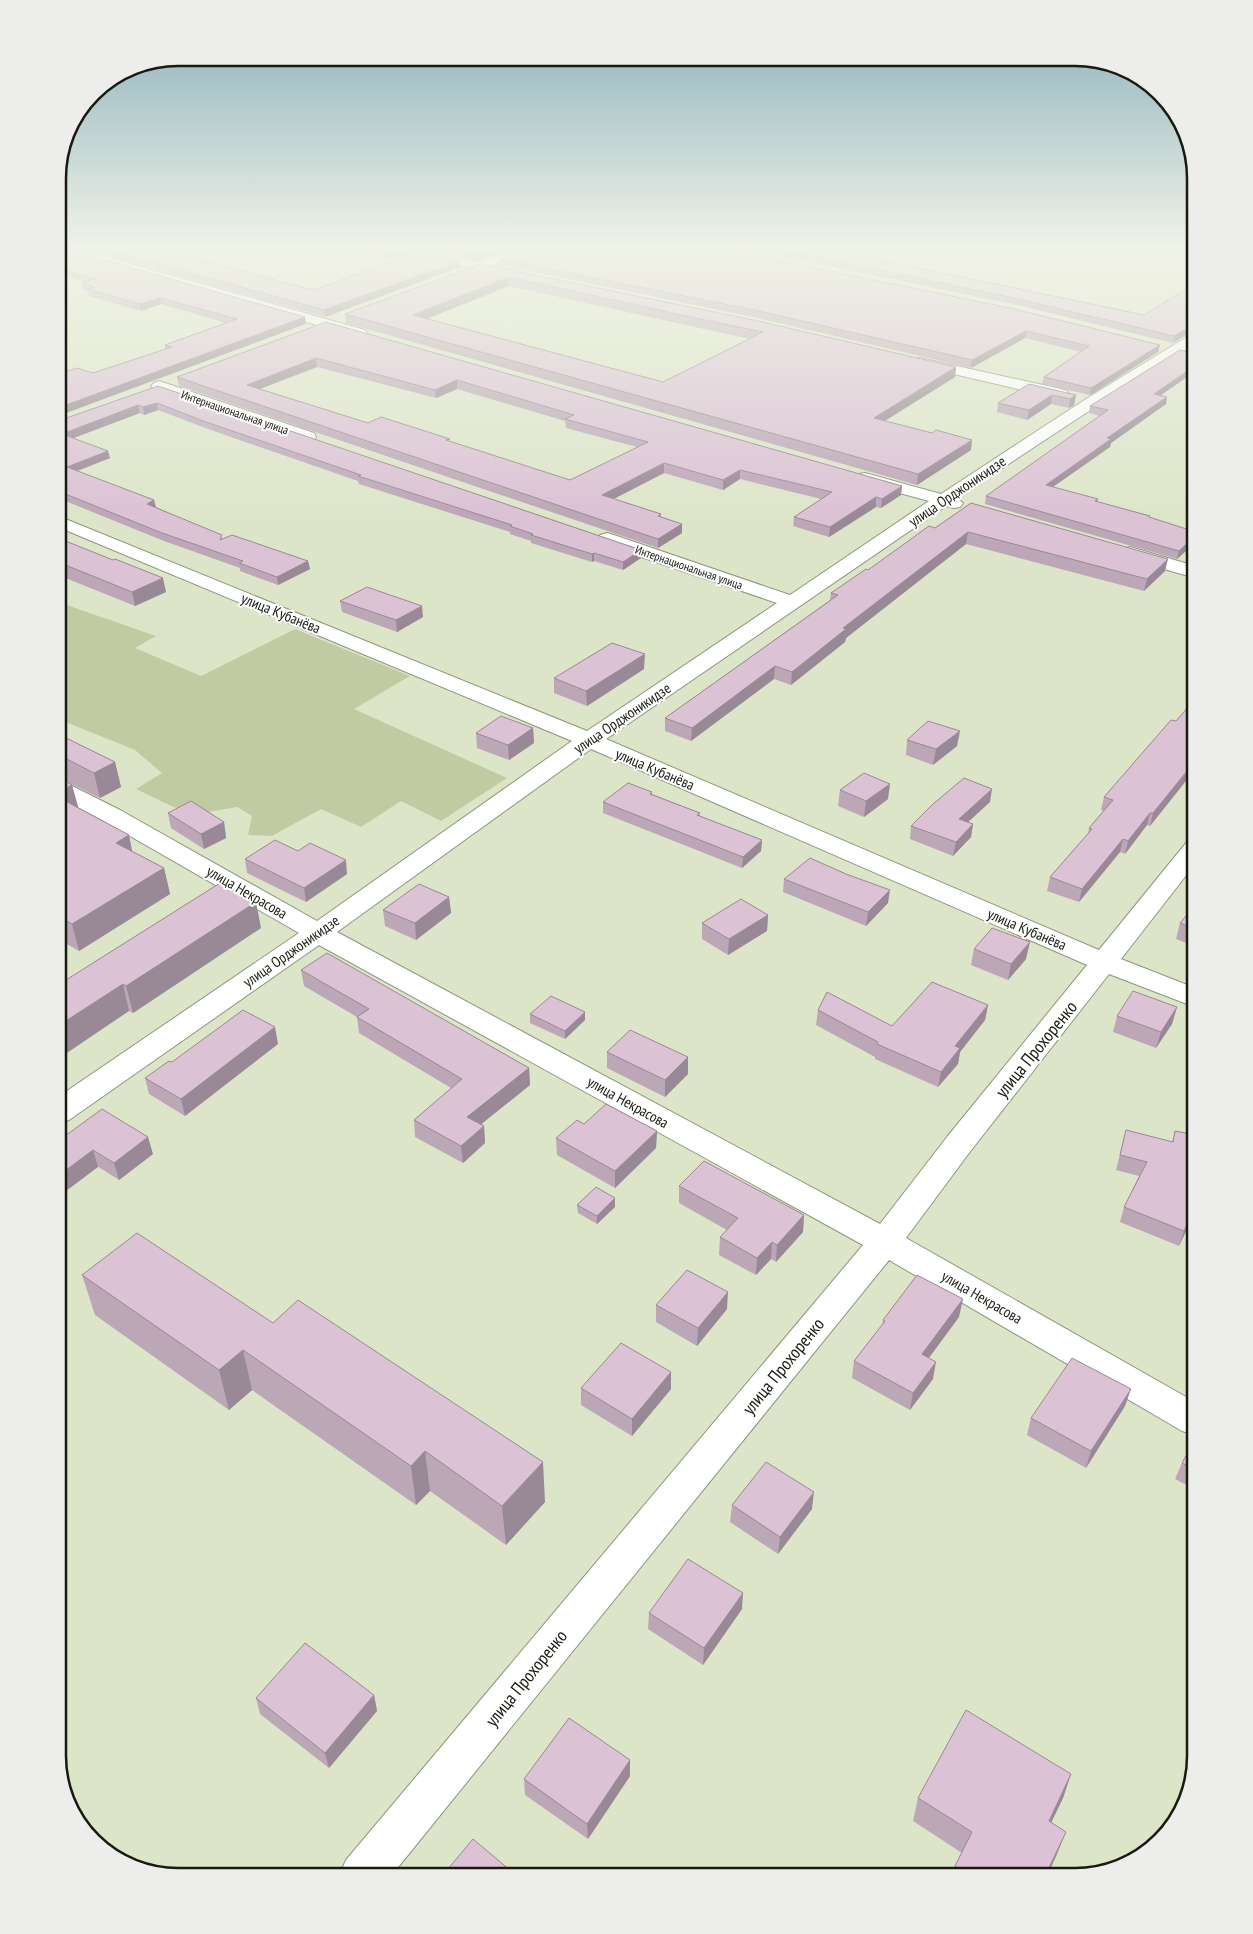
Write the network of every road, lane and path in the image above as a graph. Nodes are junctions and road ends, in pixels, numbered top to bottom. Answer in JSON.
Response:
{"nodes":[{"id":1,"x":1187,"y":344,"type":"edge"},
{"id":2,"x":1158,"y":346,"type":"edge"},
{"id":3,"x":1177,"y":351,"type":"junction"},
{"id":4,"x":1187,"y":353,"type":"edge"},
{"id":5,"x":907,"y":359,"type":"edge"},
{"id":6,"x":178,"y":379,"type":"edge"},
{"id":7,"x":160,"y":386,"type":"junction"},
{"id":8,"x":141,"y":393,"type":"edge"},
{"id":9,"x":1092,"y":402,"type":"junction"},
{"id":10,"x":320,"y":441,"type":"edge"},
{"id":11,"x":848,"y":473,"type":"edge"},
{"id":12,"x":943,"y":500,"type":"junction"},
{"id":13,"x":971,"y":508,"type":"edge"},
{"id":14,"x":66,"y":525,"type":"edge"},
{"id":15,"x":594,"y":535,"type":"edge"},
{"id":16,"x":1111,"y":548,"type":"edge"},
{"id":17,"x":1187,"y":569,"type":"edge"},
{"id":18,"x":792,"y":602,"type":"junction"},
{"id":19,"x":589,"y":740,"type":"junction"},
{"id":20,"x":66,"y":792,"type":"edge"},
{"id":21,"x":1187,"y":859,"type":"edge"},
{"id":22,"x":318,"y":933,"type":"junction"},
{"id":23,"x":1105,"y":963,"type":"junction"},
{"id":24,"x":1187,"y":995,"type":"edge"},
{"id":25,"x":66,"y":1106,"type":"edge"},
{"id":26,"x":886,"y":1242,"type":"junction"},
{"id":27,"x":1187,"y":1415,"type":"edge"},
{"id":28,"x":369,"y":1868,"type":"edge"}],
"edges":[{"from":1,"to":3,"type":"street","name":"улица Орджоникидзе"},
{"from":2,"to":3,"type":"street"},
{"from":3,"to":4,"type":"street"},
{"from":3,"to":9,"type":"street","name":"улица Орджоникидзе"},
{"from":5,"to":9,"type":"street"},
{"from":6,"to":7,"type":"street"},
{"from":7,"to":8,"type":"street"},
{"from":7,"to":10,"type":"street","name":"Интернациональная улица"},
{"from":9,"to":12,"type":"street","name":"улица Орджоникидзе"},
{"from":11,"to":12,"type":"street"},
{"from":12,"to":13,"type":"street"},
{"from":12,"to":18,"type":"street","name":"улица Орджоникидзе"},
{"from":14,"to":19,"type":"street","name":"улица Кубанёва"},
{"from":15,"to":18,"type":"street","name":"Интернациональная улица"},
{"from":16,"to":17,"type":"street"},
{"from":18,"to":19,"type":"street","name":"улица Орджоникидзе"},
{"from":19,"to":22,"type":"street","name":"улица Орджоникидзе"},
{"from":19,"to":23,"type":"street","name":"улица Кубанёва"},
{"from":20,"to":22,"type":"street","name":"улица Некрасова"},
{"from":21,"to":23,"type":"street","name":"улица Прохоренко"},
{"from":22,"to":25,"type":"street","name":"улица Орджоникидзе"},
{"from":22,"to":26,"type":"street","name":"улица Некрасова"},
{"from":23,"to":24,"type":"street","name":"улица Кубанёва"},
{"from":23,"to":26,"type":"street","name":"улица Прохоренко"},
{"from":26,"to":27,"type":"street","name":"улица Некрасова"},
{"from":26,"to":28,"type":"street","name":"улица Прохоренко"}]}
